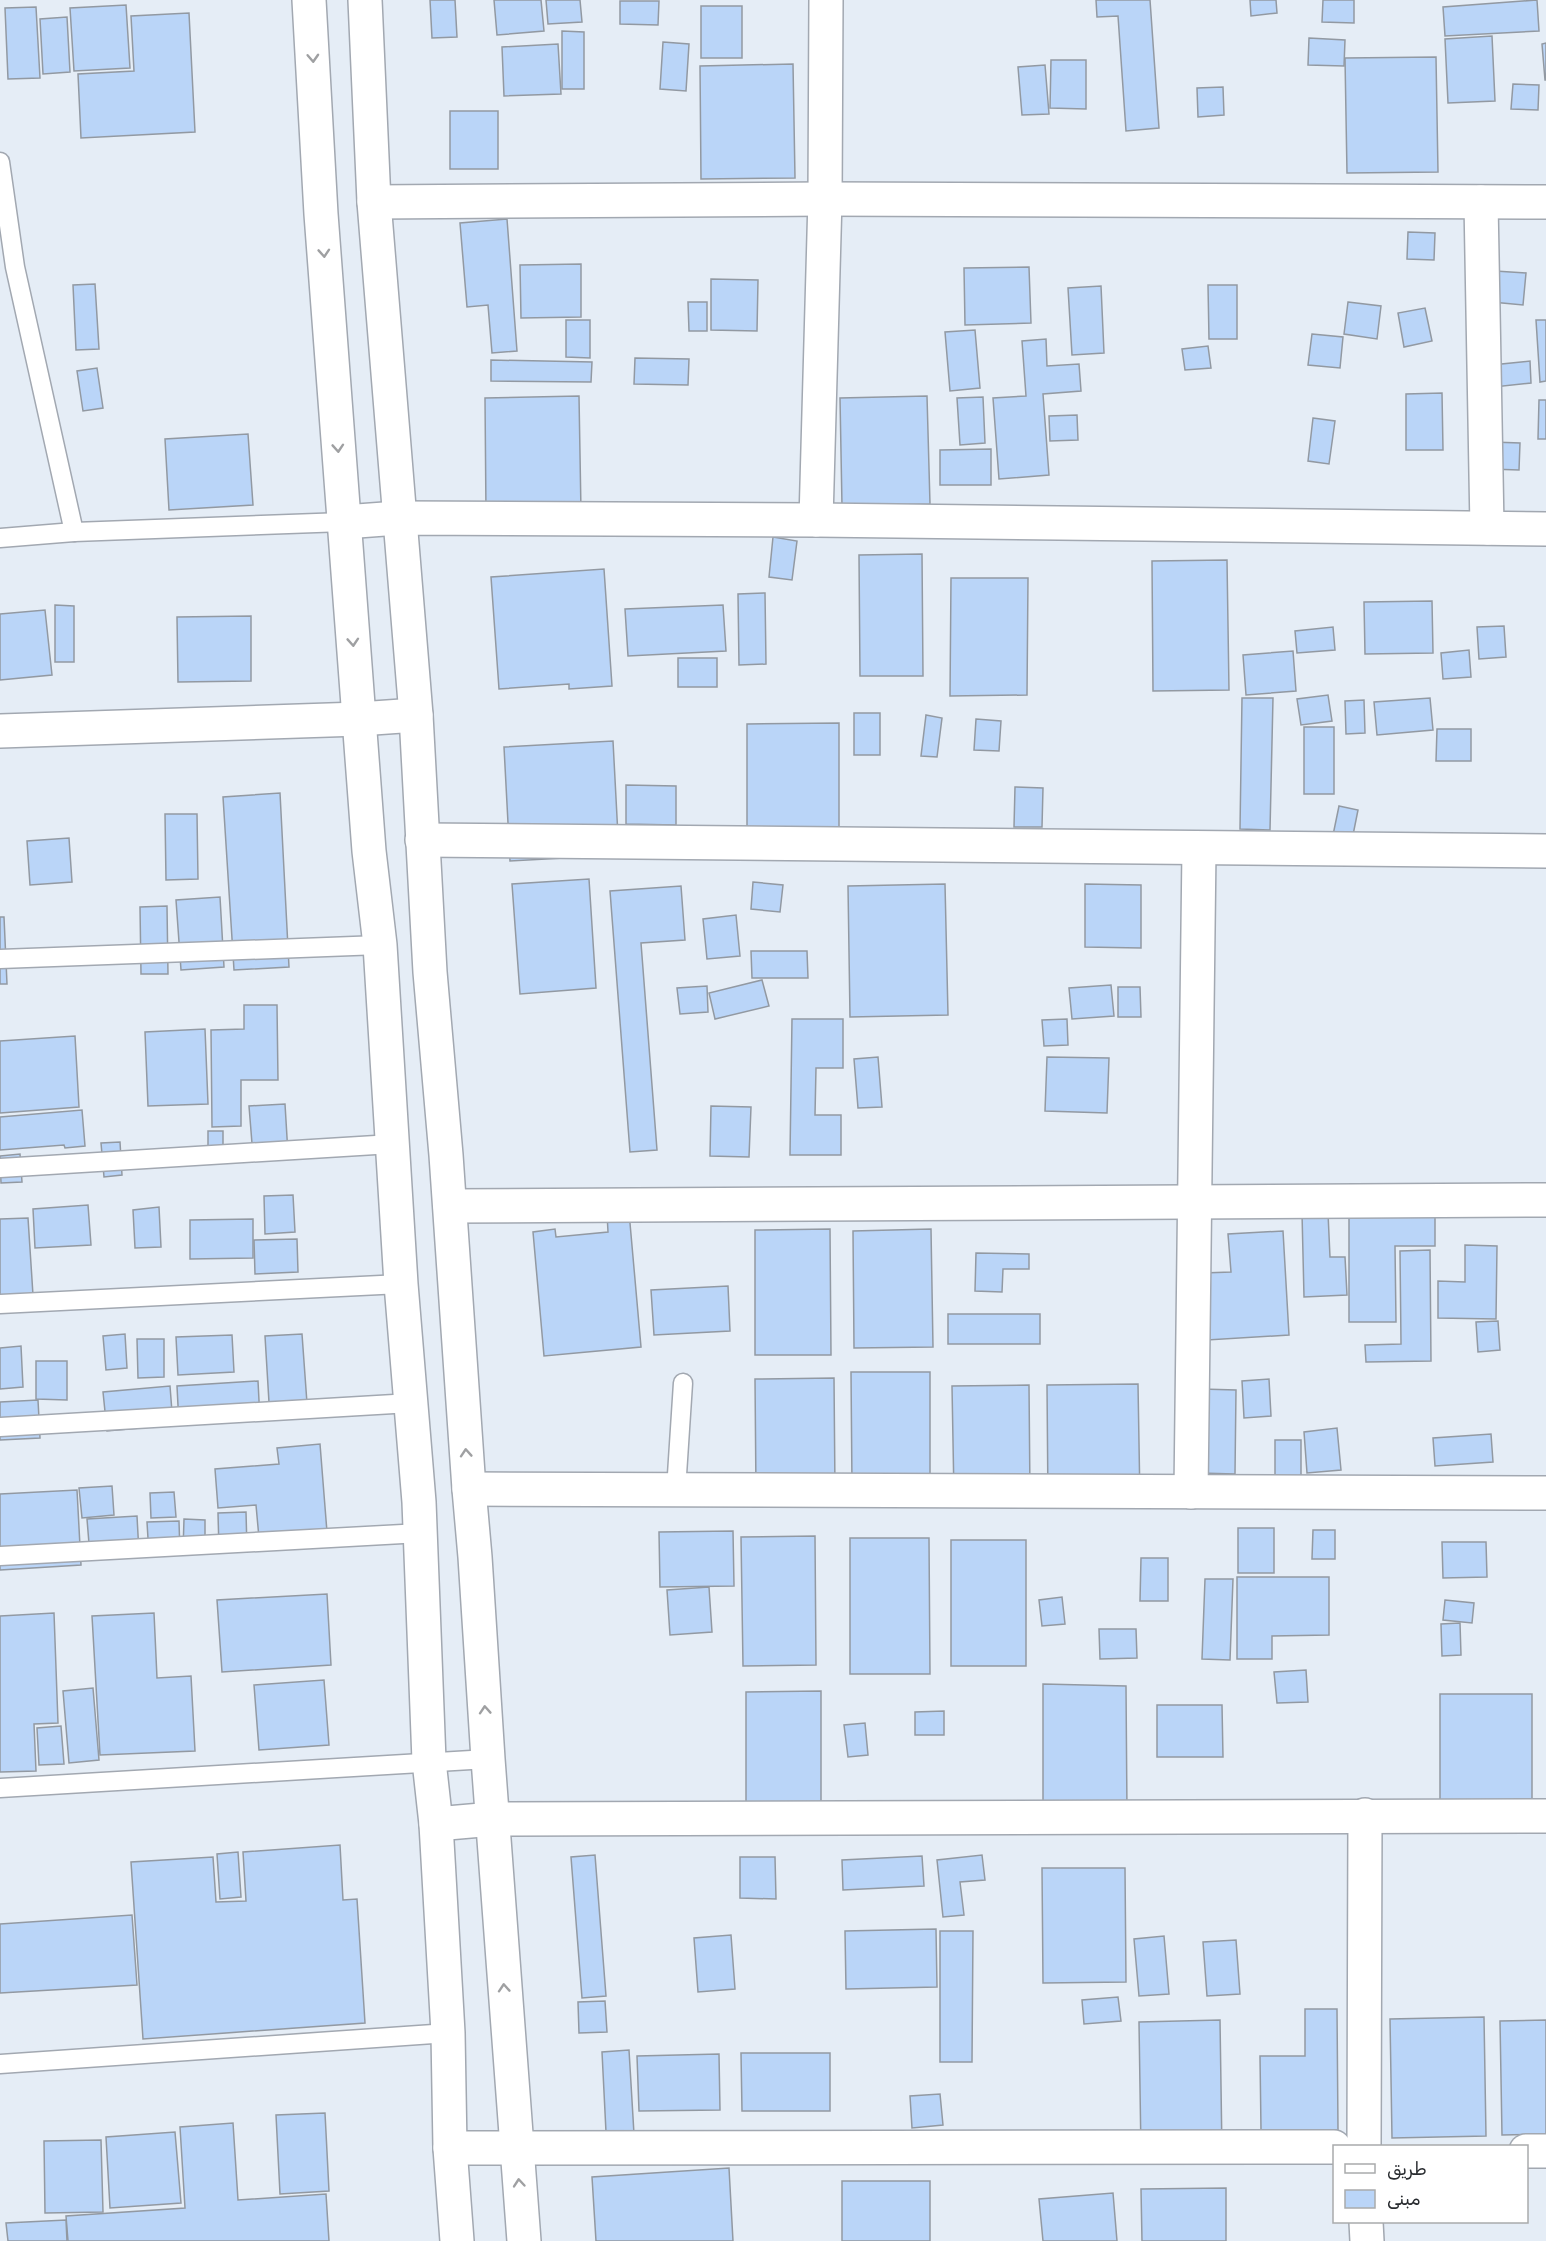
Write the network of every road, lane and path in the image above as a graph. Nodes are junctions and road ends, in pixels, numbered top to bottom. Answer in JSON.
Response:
{"nodes":[{"id":1,"x":309,"y":0,"type":"edge"},
{"id":2,"x":365,"y":0,"type":"edge"},
{"id":3,"x":826,"y":0,"type":"edge"},
{"id":4,"x":0,"y":162,"type":"edge"},
{"id":5,"x":825,"y":199,"type":"junction"},
{"id":6,"x":374,"y":202,"type":"junction"},
{"id":7,"x":1481,"y":202,"type":"junction"},
{"id":8,"x":1546,"y":202,"type":"edge"},
{"id":9,"x":398,"y":518,"type":"junction"},
{"id":10,"x":816,"y":520,"type":"junction"},
{"id":11,"x":344,"y":522,"type":"junction"},
{"id":12,"x":1487,"y":528,"type":"junction"},
{"id":13,"x":1546,"y":528,"type":"edge"},
{"id":14,"x":74,"y":532,"type":"junction"},
{"id":15,"x":0,"y":538,"type":"edge"},
{"id":16,"x":416,"y":715,"type":"junction"},
{"id":17,"x":359,"y":719,"type":"junction"},
{"id":18,"x":0,"y":730,"type":"edge"},
{"id":19,"x":422,"y":840,"type":"junction"},
{"id":20,"x":1199,"y":849,"type":"junction"},
{"id":21,"x":1546,"y":851,"type":"edge"},
{"id":22,"x":380,"y":945,"type":"junction"},
{"id":23,"x":0,"y":959,"type":"edge"},
{"id":24,"x":392,"y":1144,"type":"junction"},
{"id":25,"x":0,"y":1168,"type":"edge"},
{"id":26,"x":1546,"y":1200,"type":"edge"},
{"id":27,"x":1195,"y":1203,"type":"junction"},
{"id":28,"x":450,"y":1206,"type":"junction"},
{"id":29,"x":401,"y":1284,"type":"junction"},
{"id":30,"x":0,"y":1304,"type":"edge"},
{"id":31,"x":683,"y":1383,"type":"dead end"},
{"id":32,"x":411,"y":1403,"type":"junction"},
{"id":33,"x":0,"y":1427,"type":"edge"},
{"id":34,"x":469,"y":1489,"type":"junction"},
{"id":35,"x":676,"y":1490,"type":"junction"},
{"id":36,"x":1191,"y":1492,"type":"junction"},
{"id":37,"x":1546,"y":1493,"type":"edge"},
{"id":38,"x":421,"y":1533,"type":"junction"},
{"id":39,"x":0,"y":1556,"type":"edge"},
{"id":40,"x":488,"y":1759,"type":"junction"},
{"id":41,"x":429,"y":1761,"type":"junction"},
{"id":42,"x":0,"y":1788,"type":"edge"},
{"id":43,"x":1365,"y":1815,"type":"junction"},
{"id":44,"x":1546,"y":1816,"type":"edge"},
{"id":45,"x":493,"y":1819,"type":"junction"},
{"id":46,"x":435,"y":1824,"type":"junction"},
{"id":47,"x":448,"y":2033,"type":"junction"},
{"id":48,"x":0,"y":2064,"type":"edge"},
{"id":49,"x":1364,"y":2145,"type":"edge"},
{"id":50,"x":516,"y":2147,"type":"junction"},
{"id":51,"x":450,"y":2148,"type":"junction"},
{"id":52,"x":1333,"y":2148,"type":"edge"},
{"id":53,"x":1528,"y":2151,"type":"edge"},
{"id":54,"x":1546,"y":2151,"type":"edge"},
{"id":55,"x":1366,"y":2223,"type":"edge"},
{"id":56,"x":457,"y":2241,"type":"edge"},
{"id":57,"x":524,"y":2241,"type":"edge"},
{"id":58,"x":1366,"y":2241,"type":"edge"}],
"edges":[{"from":1,"to":11,"type":"street","one_way":true},
{"from":2,"to":6,"type":"street"},
{"from":3,"to":5,"type":"street"},
{"from":4,"to":14,"type":"lane"},
{"from":5,"to":6,"type":"street"},
{"from":5,"to":7,"type":"street"},
{"from":5,"to":10,"type":"street"},
{"from":6,"to":9,"type":"street"},
{"from":7,"to":8,"type":"street"},
{"from":7,"to":12,"type":"street"},
{"from":9,"to":10,"type":"street"},
{"from":9,"to":11,"type":"street"},
{"from":9,"to":16,"type":"street"},
{"from":10,"to":12,"type":"street"},
{"from":11,"to":14,"type":"lane"},
{"from":11,"to":17,"type":"street","one_way":true},
{"from":12,"to":13,"type":"street"},
{"from":14,"to":15,"type":"lane"},
{"from":16,"to":17,"type":"street"},
{"from":16,"to":19,"type":"street"},
{"from":17,"to":18,"type":"street"},
{"from":17,"to":22,"type":"street"},
{"from":19,"to":20,"type":"street"},
{"from":19,"to":28,"type":"street"},
{"from":20,"to":21,"type":"street"},
{"from":20,"to":27,"type":"street"},
{"from":22,"to":23,"type":"lane"},
{"from":22,"to":24,"type":"street"},
{"from":24,"to":25,"type":"lane"},
{"from":24,"to":29,"type":"street"},
{"from":26,"to":27,"type":"street"},
{"from":27,"to":28,"type":"street"},
{"from":27,"to":36,"type":"street"},
{"from":34,"to":28,"type":"street","one_way":true},
{"from":29,"to":30,"type":"lane"},
{"from":29,"to":32,"type":"street"},
{"from":31,"to":35,"type":"lane"},
{"from":32,"to":33,"type":"lane"},
{"from":32,"to":38,"type":"street"},
{"from":34,"to":35,"type":"street"},
{"from":40,"to":34,"type":"street","one_way":true},
{"from":35,"to":36,"type":"street"},
{"from":36,"to":37,"type":"street"},
{"from":38,"to":39,"type":"lane"},
{"from":38,"to":41,"type":"street"},
{"from":40,"to":41,"type":"lane"},
{"from":40,"to":45,"type":"street"},
{"from":41,"to":42,"type":"lane"},
{"from":41,"to":46,"type":"street"},
{"from":43,"to":44,"type":"street"},
{"from":43,"to":45,"type":"street"},
{"from":43,"to":49,"type":"street"},
{"from":45,"to":46,"type":"street"},
{"from":50,"to":45,"type":"street","one_way":true},
{"from":46,"to":47,"type":"street"},
{"from":47,"to":48,"type":"lane"},
{"from":47,"to":51,"type":"street"},
{"from":50,"to":51,"type":"street"},
{"from":50,"to":52,"type":"street"},
{"from":57,"to":50,"type":"street","one_way":true},
{"from":51,"to":56,"type":"street"},
{"from":53,"to":54,"type":"street"},
{"from":55,"to":58,"type":"street"}]}
